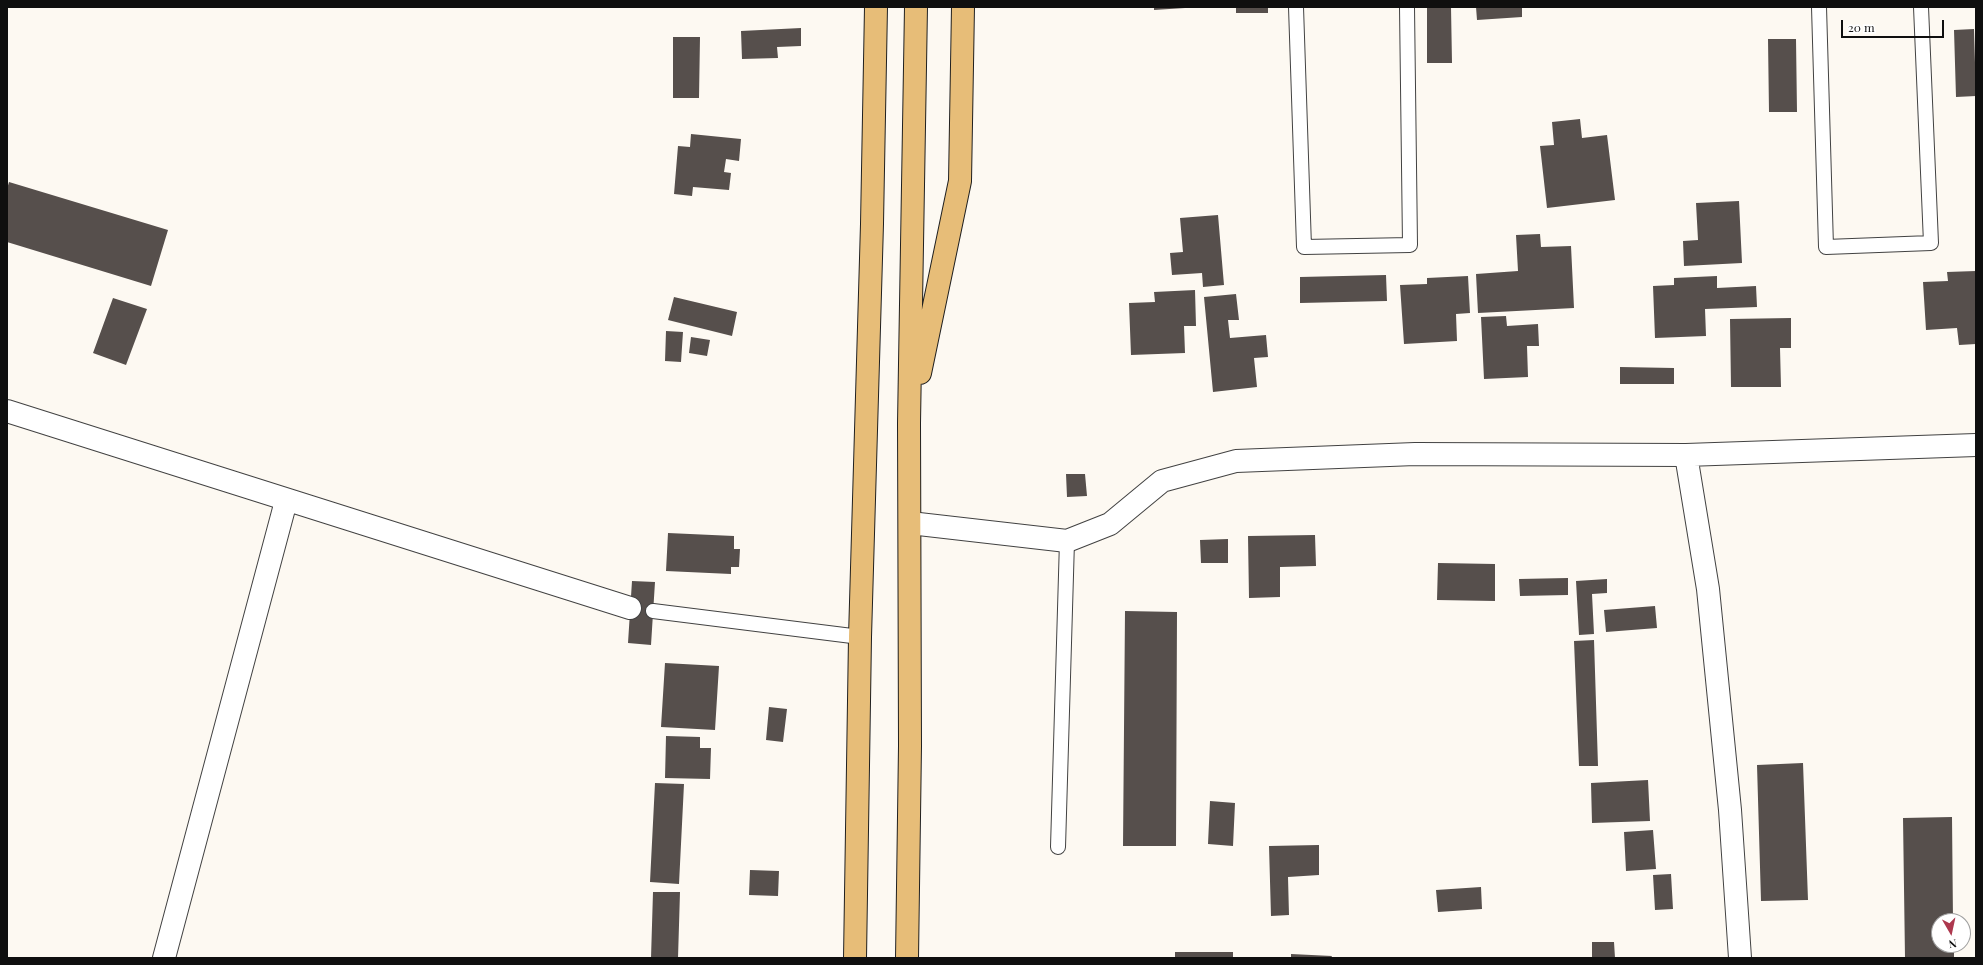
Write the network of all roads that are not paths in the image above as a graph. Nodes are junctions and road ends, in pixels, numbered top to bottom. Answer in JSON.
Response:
{"nodes":[{"id":1,"x":876,"y":7,"type":"edge"},
{"id":2,"x":916,"y":7,"type":"edge"},
{"id":3,"x":963,"y":7,"type":"edge"},
{"id":4,"x":1296,"y":7,"type":"edge"},
{"id":5,"x":1407,"y":7,"type":"edge"},
{"id":6,"x":1819,"y":7,"type":"edge"},
{"id":7,"x":1921,"y":7,"type":"edge"},
{"id":8,"x":7,"y":411,"type":"edge"},
{"id":9,"x":909,"y":423,"type":"junction"},
{"id":10,"x":1976,"y":445,"type":"edge"},
{"id":11,"x":1686,"y":455,"type":"junction"},
{"id":12,"x":286,"y":501,"type":"junction"},
{"id":13,"x":910,"y":523,"type":"junction"},
{"id":14,"x":1067,"y":541,"type":"junction"},
{"id":15,"x":630,"y":608,"type":"dead end"},
{"id":16,"x":653,"y":612,"type":"dead end"},
{"id":17,"x":860,"y":637,"type":"junction"},
{"id":18,"x":1058,"y":847,"type":"dead end"},
{"id":19,"x":164,"y":958,"type":"edge"},
{"id":20,"x":855,"y":958,"type":"edge"},
{"id":21,"x":906,"y":958,"type":"edge"},
{"id":22,"x":1740,"y":958,"type":"edge"}],
"edges":[{"from":1,"to":17,"type":"main road"},
{"from":2,"to":9,"type":"main road"},
{"from":3,"to":9,"type":"main road"},
{"from":4,"to":5,"type":"lane"},
{"from":6,"to":7,"type":"lane"},
{"from":8,"to":12,"type":"street"},
{"from":9,"to":13,"type":"main road"},
{"from":10,"to":11,"type":"street"},
{"from":11,"to":14,"type":"street"},
{"from":11,"to":22,"type":"street"},
{"from":12,"to":15,"type":"street"},
{"from":12,"to":19,"type":"street"},
{"from":13,"to":14,"type":"street"},
{"from":13,"to":21,"type":"main road"},
{"from":14,"to":18,"type":"lane"},
{"from":16,"to":17,"type":"lane"},
{"from":17,"to":20,"type":"main road"}]}
